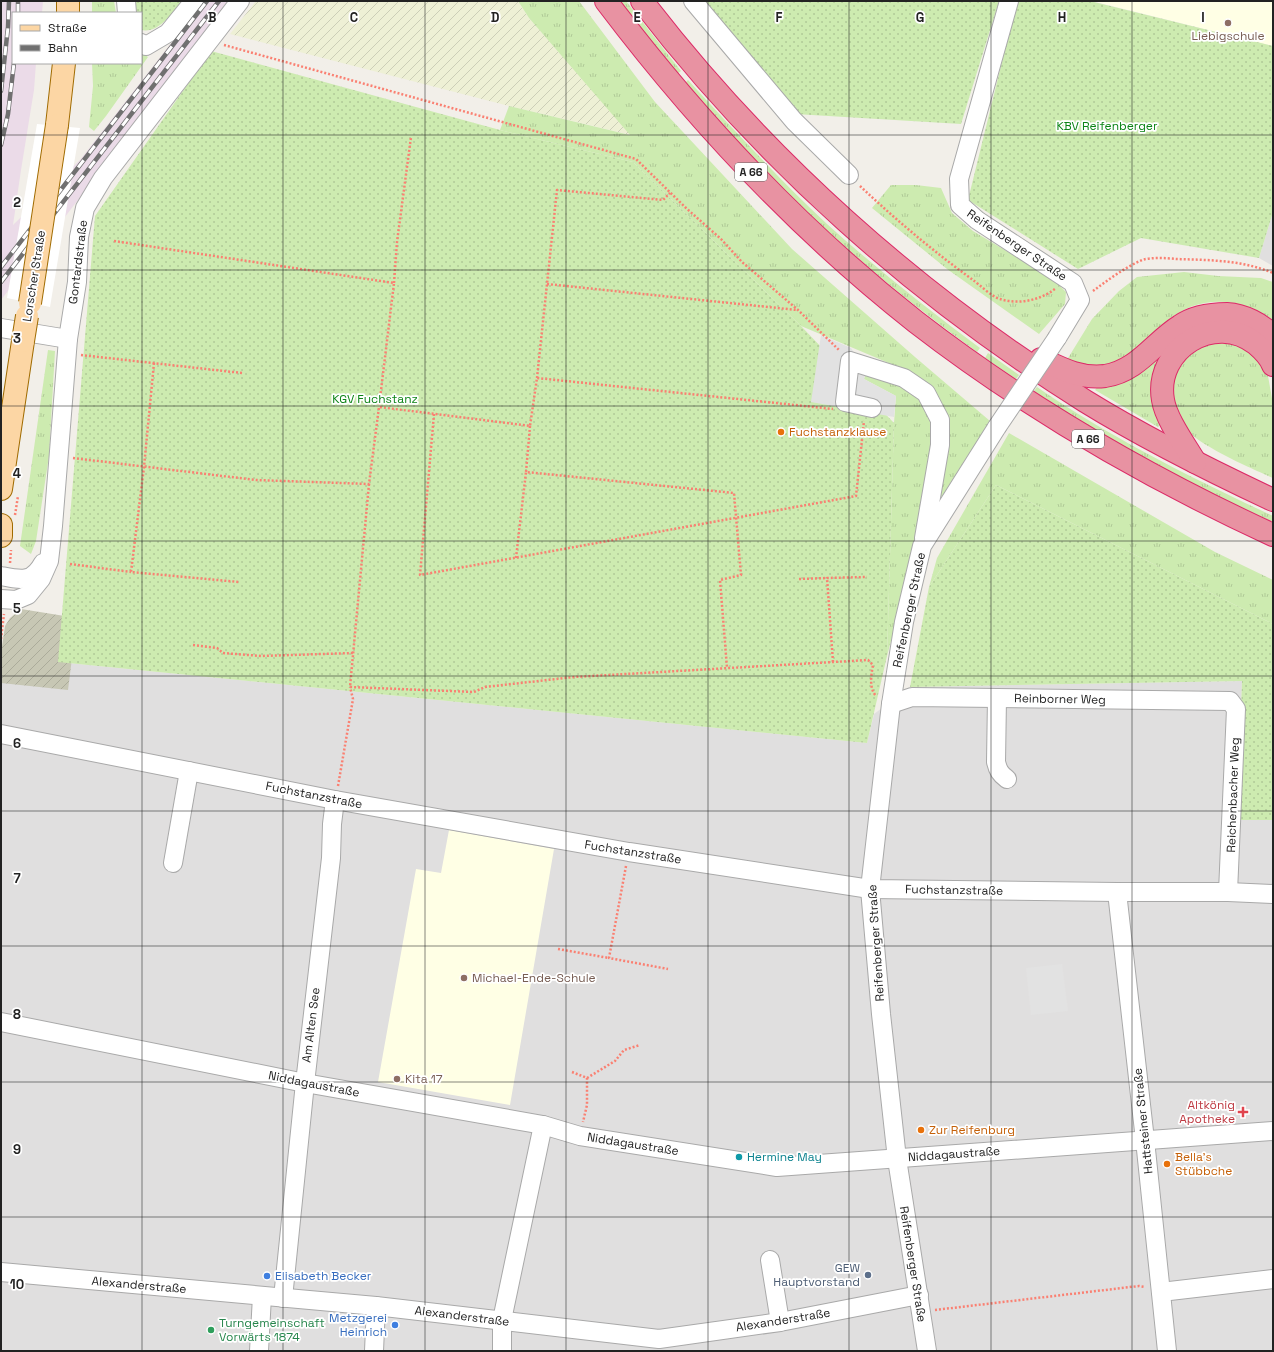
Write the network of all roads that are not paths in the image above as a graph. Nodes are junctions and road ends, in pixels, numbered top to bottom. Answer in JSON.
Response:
{"nodes":[{"id":1,"x":68,"y":1,"type":"edge"},
{"id":2,"x":126,"y":1,"type":"edge"},
{"id":3,"x":194,"y":1,"type":"edge"},
{"id":4,"x":240,"y":1,"type":"edge"},
{"id":5,"x":606,"y":1,"type":"edge"},
{"id":6,"x":642,"y":1,"type":"edge"},
{"id":7,"x":693,"y":1,"type":"edge"},
{"id":8,"x":1009,"y":1,"type":"edge"},
{"id":9,"x":68,"y":12,"type":"edge"},
{"id":10,"x":127,"y":12,"type":"edge"},
{"id":11,"x":142,"y":44,"type":"edge"},
{"id":12,"x":64,"y":64,"type":"edge"},
{"id":13,"x":850,"y":175,"type":"road end"},
{"id":14,"x":1,"y":328,"type":"edge"},
{"id":15,"x":984,"y":332,"type":"junction"},
{"id":16,"x":1273,"y":336,"type":"edge"},
{"id":17,"x":72,"y":346,"type":"junction"},
{"id":18,"x":1273,"y":365,"type":"edge"},
{"id":19,"x":869,"y":407,"type":"road end"},
{"id":20,"x":1195,"y":462,"type":"junction"},
{"id":21,"x":1,"y":489,"type":"edge"},
{"id":22,"x":1273,"y":500,"type":"edge"},
{"id":23,"x":1,"y":525,"type":"edge"},
{"id":24,"x":1273,"y":535,"type":"edge"},
{"id":25,"x":1,"y":536,"type":"edge"},
{"id":26,"x":922,"y":546,"type":"junction"},
{"id":27,"x":50,"y":550,"type":"junction"},
{"id":28,"x":1,"y":576,"type":"edge"},
{"id":29,"x":1,"y":599,"type":"edge"},
{"id":30,"x":997,"y":698,"type":"junction"},
{"id":31,"x":884,"y":700,"type":"junction"},
{"id":32,"x":1230,"y":701,"type":"joint"},
{"id":33,"x":1,"y":734,"type":"edge"},
{"id":34,"x":189,"y":771,"type":"junction"},
{"id":35,"x":1007,"y":779,"type":"dead end"},
{"id":36,"x":336,"y":800,"type":"junction"},
{"id":37,"x":174,"y":863,"type":"dead end"},
{"id":38,"x":870,"y":889,"type":"junction"},
{"id":39,"x":1117,"y":892,"type":"junction"},
{"id":40,"x":1228,"y":892,"type":"junction"},
{"id":41,"x":1273,"y":894,"type":"edge"},
{"id":42,"x":1,"y":1022,"type":"edge"},
{"id":43,"x":305,"y":1083,"type":"junction"},
{"id":44,"x":542,"y":1125,"type":"junction"},
{"id":45,"x":1273,"y":1131,"type":"edge"},
{"id":46,"x":1145,"y":1140,"type":"junction"},
{"id":47,"x":896,"y":1159,"type":"junction"},
{"id":48,"x":770,"y":1260,"type":"dead end"},
{"id":49,"x":1,"y":1272,"type":"edge"},
{"id":50,"x":1273,"y":1279,"type":"edge"},
{"id":51,"x":1161,"y":1292,"type":"junction"},
{"id":52,"x":262,"y":1296,"type":"junction"},
{"id":53,"x":283,"y":1298,"type":"junction"},
{"id":54,"x":920,"y":1303,"type":"junction"},
{"id":55,"x":376,"y":1306,"type":"junction"},
{"id":56,"x":502,"y":1320,"type":"junction"},
{"id":57,"x":780,"y":1322,"type":"junction"},
{"id":58,"x":259,"y":1351,"type":"edge"},
{"id":59,"x":374,"y":1351,"type":"edge"},
{"id":60,"x":502,"y":1351,"type":"edge"},
{"id":61,"x":927,"y":1351,"type":"edge"},
{"id":62,"x":1167,"y":1351,"type":"edge"}],
"edges":[{"from":1,"to":9,"type":"main road"},
{"from":2,"to":10,"type":"street"},
{"from":3,"to":11,"type":"street"},
{"from":4,"to":17,"type":"street","name":"Gontardstraße"},
{"from":5,"to":24,"type":"highway","number":"A 66"},
{"from":6,"to":15,"type":"highway","number":"A 66"},
{"from":7,"to":13,"type":"street"},
{"from":8,"to":26,"type":"street","name":"Reifenberger Straße","bridge":true},
{"from":12,"to":21,"type":"main road","name":"Lorscher Straße","bridge":true},
{"from":14,"to":17,"type":"street"},
{"from":15,"to":16,"type":"highway"},
{"from":15,"to":20,"type":"highway","number":"A 66"},
{"from":17,"to":27,"type":"street","name":"Gontardstraße"},
{"from":18,"to":20,"type":"highway"},
{"from":19,"to":26,"type":"street"},
{"from":20,"to":22,"type":"highway","number":"A 66"},
{"from":23,"to":25,"type":"main road"},
{"from":26,"to":31,"type":"street","name":"Reifenberger Straße"},
{"from":27,"to":28,"type":"street","name":"Gontardstraße"},
{"from":27,"to":29,"type":"street","name":"Gontardstraße"},
{"from":30,"to":31,"type":"street","name":"Reinborner Weg"},
{"from":30,"to":32,"type":"street","name":"Reinborner Weg"},
{"from":30,"to":35,"type":"street"},
{"from":31,"to":38,"type":"street","name":"Reifenberger Straße"},
{"from":32,"to":40,"type":"street","name":"Reichenbacher Weg"},
{"from":33,"to":34,"type":"street","name":"Fuchstanzstraße"},
{"from":34,"to":36,"type":"street","name":"Fuchstanzstraße"},
{"from":34,"to":37,"type":"street"},
{"from":36,"to":38,"type":"street","name":"Fuchstanzstraße"},
{"from":36,"to":43,"type":"street","name":"Am Alten See"},
{"from":38,"to":39,"type":"street","name":"Fuchstanzstraße"},
{"from":38,"to":47,"type":"street","name":"Reifenberger Straße"},
{"from":39,"to":40,"type":"street","name":"Fuchstanzstraße"},
{"from":39,"to":46,"type":"street","name":"Hattsteiner Straße"},
{"from":40,"to":41,"type":"street","name":"Fuchstanzstraße"},
{"from":42,"to":43,"type":"street","name":"Niddagaustraße"},
{"from":43,"to":44,"type":"street","name":"Niddagaustraße"},
{"from":43,"to":53,"type":"street","name":"Am Alten See"},
{"from":44,"to":47,"type":"street","name":"Niddagaustraße"},
{"from":44,"to":56,"type":"street"},
{"from":45,"to":46,"type":"street","name":"Niddagaustraße"},
{"from":46,"to":47,"type":"street","name":"Niddagaustraße"},
{"from":46,"to":51,"type":"street","name":"Hattsteiner Straße"},
{"from":47,"to":54,"type":"street","name":"Reifenberger Straße"},
{"from":48,"to":57,"type":"street"},
{"from":49,"to":52,"type":"street","name":"Alexanderstraße"},
{"from":50,"to":51,"type":"street"},
{"from":51,"to":62,"type":"street","name":"Hattsteiner Straße"},
{"from":52,"to":53,"type":"street","name":"Alexanderstraße"},
{"from":52,"to":58,"type":"street"},
{"from":53,"to":55,"type":"street","name":"Alexanderstraße"},
{"from":54,"to":57,"type":"street","name":"Alexanderstraße"},
{"from":54,"to":61,"type":"street","name":"Reifenberger Straße"},
{"from":55,"to":56,"type":"street","name":"Alexanderstraße"},
{"from":55,"to":59,"type":"street"},
{"from":56,"to":57,"type":"street","name":"Alexanderstraße"},
{"from":56,"to":60,"type":"street"}]}
